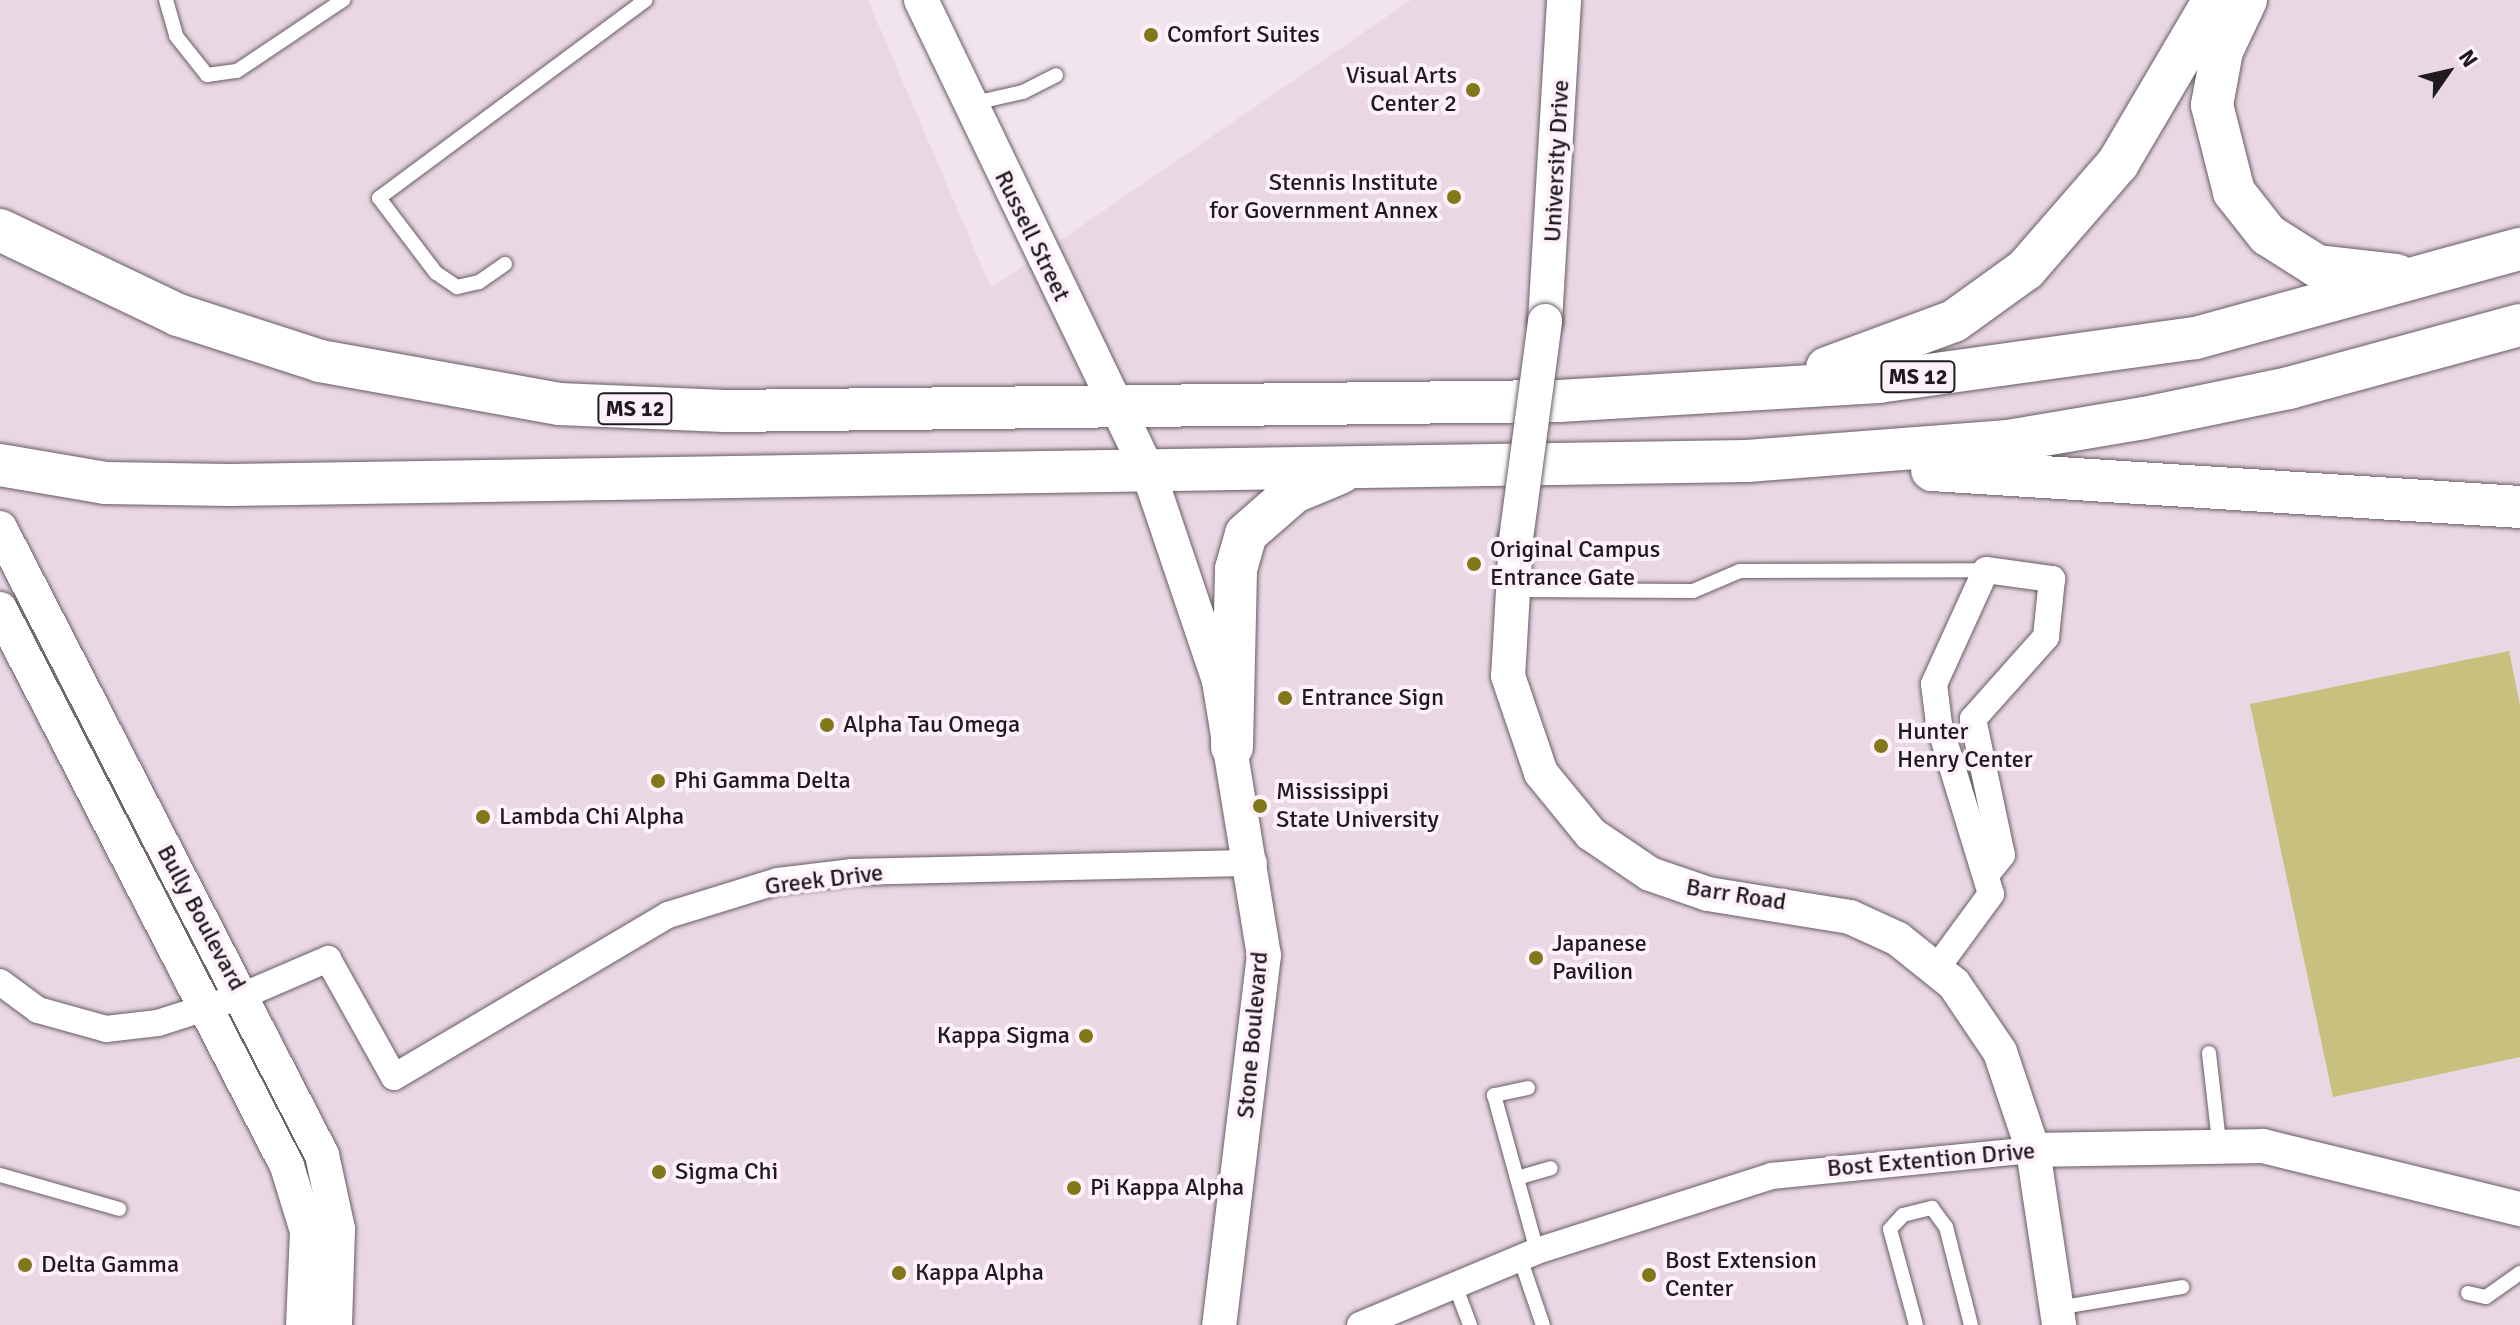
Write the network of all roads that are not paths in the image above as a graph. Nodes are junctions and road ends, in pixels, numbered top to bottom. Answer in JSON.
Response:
{"nodes":[{"id":1,"x":166,"y":0,"type":"edge"},
{"id":2,"x":343,"y":0,"type":"edge"},
{"id":3,"x":646,"y":0,"type":"edge"},
{"id":4,"x":921,"y":0,"type":"edge"},
{"id":5,"x":1564,"y":0,"type":"edge"},
{"id":6,"x":2214,"y":0,"type":"edge"},
{"id":7,"x":2246,"y":0,"type":"edge"},
{"id":8,"x":322,"y":7,"type":"edge"},
{"id":9,"x":1056,"y":75,"type":"dead end"},
{"id":10,"x":967,"y":105,"type":"junction"},
{"id":11,"x":0,"y":230,"type":"edge"},
{"id":12,"x":2520,"y":249,"type":"edge"},
{"id":13,"x":505,"y":264,"type":"dead end"},
{"id":14,"x":2453,"y":272,"type":"junction"},
{"id":15,"x":1545,"y":321,"type":"joint"},
{"id":16,"x":2520,"y":325,"type":"edge"},
{"id":17,"x":1672,"y":394,"type":"junction"},
{"id":18,"x":1113,"y":405,"type":"junction"},
{"id":19,"x":1747,"y":461,"type":"junction"},
{"id":20,"x":0,"y":465,"type":"edge"},
{"id":21,"x":1360,"y":465,"type":"junction"},
{"id":22,"x":1148,"y":471,"type":"junction"},
{"id":23,"x":2520,"y":507,"type":"edge"},
{"id":24,"x":0,"y":528,"type":"edge"},
{"id":25,"x":1986,"y":570,"type":"junction"},
{"id":26,"x":1510,"y":590,"type":"junction"},
{"id":27,"x":0,"y":609,"type":"edge"},
{"id":28,"x":1973,"y":719,"type":"junction"},
{"id":29,"x":1939,"y":724,"type":"junction"},
{"id":30,"x":1232,"y":747,"type":"junction"},
{"id":31,"x":1254,"y":863,"type":"junction"},
{"id":32,"x":1989,"y":871,"type":"junction"},
{"id":33,"x":1936,"y":969,"type":"junction"},
{"id":34,"x":0,"y":982,"type":"edge"},
{"id":35,"x":242,"y":996,"type":"junction"},
{"id":36,"x":205,"y":1008,"type":"junction"},
{"id":37,"x":2209,"y":1053,"type":"dead end"},
{"id":38,"x":1528,"y":1088,"type":"dead end"},
{"id":39,"x":2219,"y":1142,"type":"junction"},
{"id":40,"x":2033,"y":1150,"type":"junction"},
{"id":41,"x":1551,"y":1168,"type":"dead end"},
{"id":42,"x":0,"y":1175,"type":"edge"},
{"id":43,"x":1517,"y":1178,"type":"junction"},
{"id":44,"x":119,"y":1209,"type":"dead end"},
{"id":45,"x":2520,"y":1209,"type":"edge"},
{"id":46,"x":1529,"y":1255,"type":"junction"},
{"id":47,"x":2520,"y":1273,"type":"edge"},
{"id":48,"x":1455,"y":1285,"type":"junction"},
{"id":49,"x":2182,"y":1287,"type":"dead end"},
{"id":50,"x":2468,"y":1293,"type":"dead end"},
{"id":51,"x":2058,"y":1317,"type":"edge"},
{"id":52,"x":303,"y":1325,"type":"edge"},
{"id":53,"x":335,"y":1325,"type":"edge"},
{"id":54,"x":1219,"y":1325,"type":"edge"},
{"id":55,"x":1360,"y":1325,"type":"edge"},
{"id":56,"x":1470,"y":1325,"type":"edge"},
{"id":57,"x":1543,"y":1325,"type":"edge"},
{"id":58,"x":1916,"y":1325,"type":"edge"},
{"id":59,"x":1971,"y":1325,"type":"edge"}],
"edges":[{"from":1,"to":8,"type":"lane"},
{"from":2,"to":8,"type":"lane"},
{"from":3,"to":13,"type":"lane"},
{"from":4,"to":10,"type":"street","name":"Russell Street"},
{"from":5,"to":15,"type":"street","name":"University Drive"},
{"from":6,"to":17,"type":"main road"},
{"from":7,"to":14,"type":"main road"},
{"from":9,"to":10,"type":"lane"},
{"from":10,"to":18,"type":"street","name":"Russell Street"},
{"from":11,"to":18,"type":"main road","number":"MS 12"},
{"from":12,"to":14,"type":"main road","number":"MS 12"},
{"from":14,"to":17,"type":"main road","number":"MS 12"},
{"from":15,"to":26,"type":"street","name":"Barr Road","bridge":true},
{"from":16,"to":19,"type":"main road"},
{"from":17,"to":18,"type":"main road","number":"MS 12"},
{"from":18,"to":22,"type":"street","name":"Russell Street"},
{"from":19,"to":21,"type":"main road"},
{"from":19,"to":23,"type":"main road"},
{"from":20,"to":22,"type":"main road"},
{"from":21,"to":22,"type":"main road"},
{"from":21,"to":30,"type":"main road"},
{"from":22,"to":30,"type":"street","name":"Stone Boulevard"},
{"from":24,"to":35,"type":"street","name":"Bully Boulevard"},
{"from":25,"to":26,"type":"lane"},
{"from":25,"to":28,"type":"street"},
{"from":25,"to":29,"type":"street"},
{"from":26,"to":33,"type":"street","name":"Barr Road"},
{"from":27,"to":36,"type":"street","name":"Bully Boulevard"},
{"from":28,"to":29,"type":"street"},
{"from":28,"to":32,"type":"street"},
{"from":29,"to":32,"type":"street"},
{"from":30,"to":31,"type":"street","name":"Stone Boulevard"},
{"from":31,"to":35,"type":"street","name":"Greek Drive"},
{"from":31,"to":54,"type":"street","name":"Stone Boulevard"},
{"from":32,"to":33,"type":"street"},
{"from":33,"to":40,"type":"street","name":"Barr Road"},
{"from":34,"to":36,"type":"street"},
{"from":35,"to":36,"type":"street"},
{"from":35,"to":53,"type":"street","name":"Bully Boulevard"},
{"from":36,"to":52,"type":"street","name":"Bully Boulevard"},
{"from":37,"to":39,"type":"lane"},
{"from":38,"to":43,"type":"lane"},
{"from":39,"to":40,"type":"street","name":"Bost Extention Drive"},
{"from":39,"to":45,"type":"street","name":"Bost Extention Drive"},
{"from":40,"to":46,"type":"street","name":"Bost Extention Drive"},
{"from":40,"to":51,"type":"street","name":"Barr Road"},
{"from":41,"to":43,"type":"lane"},
{"from":42,"to":44,"type":"lane"},
{"from":43,"to":46,"type":"lane"},
{"from":46,"to":48,"type":"street","name":"Bost Extention Drive"},
{"from":46,"to":57,"type":"lane"},
{"from":47,"to":50,"type":"lane"},
{"from":48,"to":55,"type":"street","name":"Bost Extention Drive"},
{"from":48,"to":56,"type":"lane"},
{"from":49,"to":51,"type":"lane"},
{"from":58,"to":59,"type":"lane"}]}
